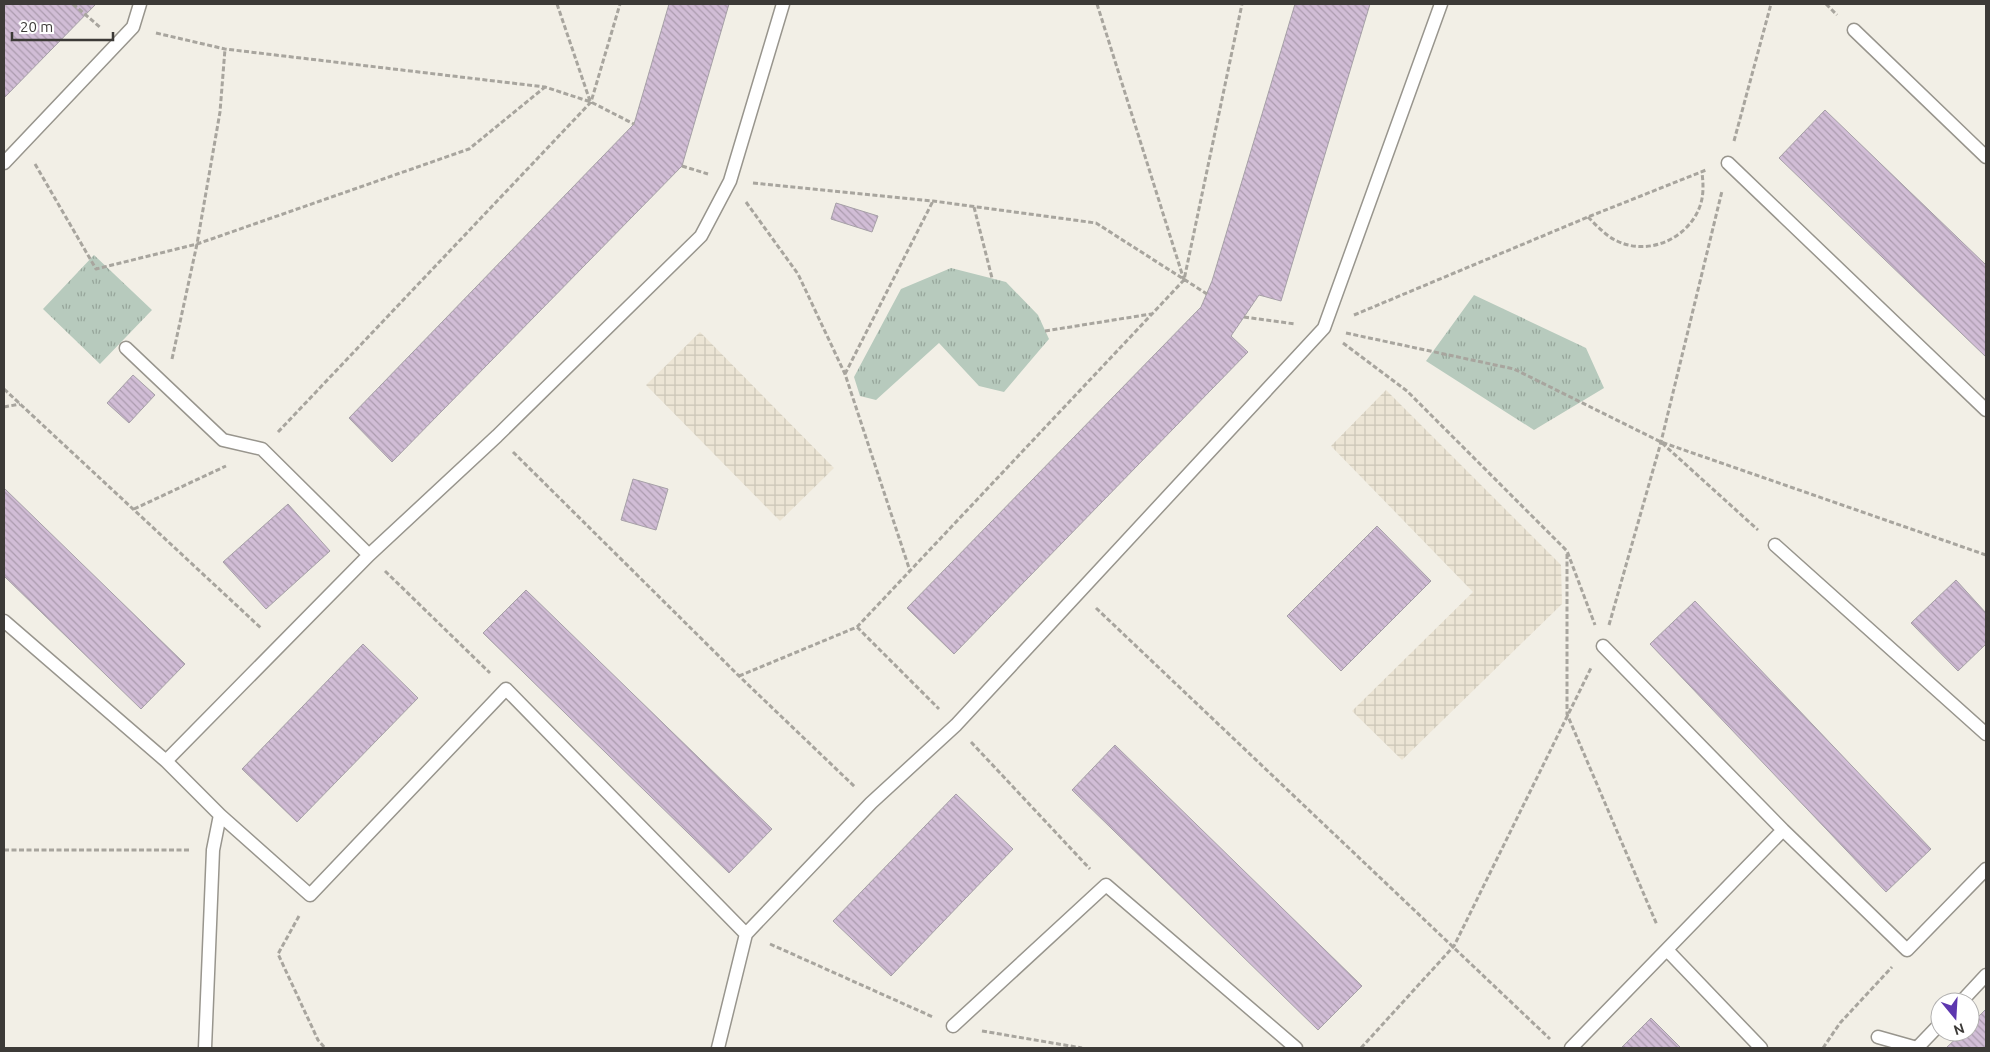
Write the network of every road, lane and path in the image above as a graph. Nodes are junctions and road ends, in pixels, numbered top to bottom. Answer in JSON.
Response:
{"nodes":[{"id":1,"x":73,"y":4,"type":"edge"},
{"id":2,"x":140,"y":4,"type":"edge"},
{"id":3,"x":557,"y":4,"type":"edge"},
{"id":4,"x":620,"y":4,"type":"edge"},
{"id":5,"x":783,"y":4,"type":"edge"},
{"id":6,"x":1097,"y":4,"type":"edge"},
{"id":7,"x":1242,"y":4,"type":"edge"},
{"id":8,"x":1441,"y":4,"type":"edge"},
{"id":9,"x":1771,"y":4,"type":"edge"},
{"id":10,"x":133,"y":27,"type":"junction"},
{"id":11,"x":1854,"y":30,"type":"dead end"},
{"id":12,"x":118,"y":44,"type":"junction"},
{"id":13,"x":225,"y":49,"type":"junction"},
{"id":14,"x":545,"y":86,"type":"junction"},
{"id":15,"x":591,"y":102,"type":"junction"},
{"id":16,"x":634,"y":124,"type":"dead end"},
{"id":17,"x":23,"y":143,"type":"junction"},
{"id":18,"x":1986,"y":156,"type":"edge"},
{"id":19,"x":4,"y":163,"type":"edge"},
{"id":20,"x":1728,"y":163,"type":"junction"},
{"id":21,"x":682,"y":166,"type":"dead end"},
{"id":22,"x":1702,"y":172,"type":"junction"},
{"id":23,"x":730,"y":181,"type":"junction"},
{"id":24,"x":933,"y":201,"type":"junction"},
{"id":25,"x":974,"y":207,"type":"junction"},
{"id":26,"x":1588,"y":216,"type":"junction"},
{"id":27,"x":197,"y":244,"type":"junction"},
{"id":28,"x":992,"y":278,"type":"dead end"},
{"id":29,"x":1184,"y":280,"type":"junction"},
{"id":30,"x":1207,"y":294,"type":"dead end"},
{"id":31,"x":1152,"y":314,"type":"junction"},
{"id":32,"x":1244,"y":317,"type":"dead end"},
{"id":33,"x":1324,"y":328,"type":"junction"},
{"id":34,"x":1045,"y":331,"type":"dead end"},
{"id":35,"x":126,"y":348,"type":"dead end"},
{"id":36,"x":845,"y":374,"type":"junction"},
{"id":37,"x":166,"y":386,"type":"junction"},
{"id":38,"x":4,"y":389,"type":"edge"},
{"id":39,"x":20,"y":404,"type":"junction"},
{"id":40,"x":4,"y":407,"type":"edge"},
{"id":41,"x":1986,"y":410,"type":"edge"},
{"id":42,"x":497,"y":436,"type":"junction"},
{"id":43,"x":1661,"y":442,"type":"junction"},
{"id":44,"x":262,"y":449,"type":"junction"},
{"id":45,"x":134,"y":509,"type":"junction"},
{"id":46,"x":1775,"y":545,"type":"joint"},
{"id":47,"x":1567,"y":551,"type":"junction"},
{"id":48,"x":369,"y":554,"type":"junction"},
{"id":49,"x":1986,"y":555,"type":"edge"},
{"id":50,"x":910,"y":571,"type":"junction"},
{"id":51,"x":1079,"y":591,"type":"junction"},
{"id":52,"x":4,"y":622,"type":"edge"},
{"id":53,"x":857,"y":627,"type":"junction"},
{"id":54,"x":279,"y":645,"type":"junction"},
{"id":55,"x":1603,"y":646,"type":"junction"},
{"id":56,"x":739,"y":676,"type":"junction"},
{"id":57,"x":506,"y":689,"type":"junction"},
{"id":58,"x":1567,"y":714,"type":"junction"},
{"id":59,"x":956,"y":725,"type":"junction"},
{"id":60,"x":1986,"y":733,"type":"edge"},
{"id":61,"x":166,"y":761,"type":"junction"},
{"id":62,"x":871,"y":803,"type":"junction"},
{"id":63,"x":220,"y":815,"type":"junction"},
{"id":64,"x":1783,"y":830,"type":"junction"},
{"id":65,"x":4,"y":850,"type":"edge"},
{"id":66,"x":213,"y":850,"type":"junction"},
{"id":67,"x":1986,"y":869,"type":"edge"},
{"id":68,"x":1106,"y":886,"type":"junction"},
{"id":69,"x":310,"y":895,"type":"junction"},
{"id":70,"x":746,"y":934,"type":"junction"},
{"id":71,"x":1454,"y":946,"type":"junction"},
{"id":72,"x":1907,"y":950,"type":"junction"},
{"id":73,"x":1668,"y":951,"type":"junction"},
{"id":74,"x":1986,"y":975,"type":"edge"},
{"id":75,"x":1970,"y":992,"type":"edge"},
{"id":76,"x":953,"y":1026,"type":"junction"},
{"id":77,"x":1930,"y":1034,"type":"edge"},
{"id":78,"x":1878,"y":1037,"type":"dead end"},
{"id":79,"x":1552,"y":1042,"type":"dead end"},
{"id":80,"x":205,"y":1048,"type":"edge"},
{"id":81,"x":325,"y":1048,"type":"edge"},
{"id":82,"x":718,"y":1048,"type":"edge"},
{"id":83,"x":1082,"y":1048,"type":"edge"},
{"id":84,"x":1296,"y":1048,"type":"edge"},
{"id":85,"x":1361,"y":1048,"type":"edge"},
{"id":86,"x":1571,"y":1048,"type":"edge"},
{"id":87,"x":1761,"y":1048,"type":"edge"},
{"id":88,"x":1823,"y":1048,"type":"edge"}],
"edges":[{"from":1,"to":12,"type":"path"},
{"from":2,"to":10,"type":"lane"},
{"from":3,"to":15,"type":"path"},
{"from":4,"to":15,"type":"path"},
{"from":5,"to":23,"type":"lane"},
{"from":6,"to":29,"type":"path"},
{"from":7,"to":29,"type":"path"},
{"from":8,"to":33,"type":"lane"},
{"from":9,"to":20,"type":"path"},
{"from":10,"to":12,"type":"lane"},
{"from":10,"to":13,"type":"path"},
{"from":11,"to":18,"type":"lane"},
{"from":12,"to":17,"type":"lane"},
{"from":13,"to":14,"type":"path"},
{"from":13,"to":27,"type":"path"},
{"from":14,"to":15,"type":"path"},
{"from":14,"to":27,"type":"path"},
{"from":15,"to":16,"type":"path"},
{"from":15,"to":44,"type":"path"},
{"from":17,"to":19,"type":"lane"},
{"from":17,"to":27,"type":"path"},
{"from":20,"to":22,"type":"path"},
{"from":20,"to":41,"type":"lane"},
{"from":20,"to":43,"type":"path"},
{"from":21,"to":23,"type":"path"},
{"from":22,"to":26,"type":"path"},
{"from":22,"to":26,"type":"path"},
{"from":23,"to":24,"type":"path"},
{"from":23,"to":36,"type":"path"},
{"from":23,"to":42,"type":"lane"},
{"from":24,"to":25,"type":"path"},
{"from":24,"to":36,"type":"path"},
{"from":25,"to":28,"type":"path"},
{"from":25,"to":29,"type":"path"},
{"from":26,"to":33,"type":"path"},
{"from":27,"to":37,"type":"path"},
{"from":29,"to":30,"type":"path"},
{"from":29,"to":31,"type":"path"},
{"from":31,"to":34,"type":"path"},
{"from":31,"to":50,"type":"path"},
{"from":32,"to":33,"type":"path"},
{"from":33,"to":43,"type":"path"},
{"from":33,"to":47,"type":"path"},
{"from":33,"to":51,"type":"lane"},
{"from":35,"to":37,"type":"lane"},
{"from":36,"to":50,"type":"path"},
{"from":37,"to":44,"type":"lane"},
{"from":38,"to":39,"type":"path"},
{"from":39,"to":40,"type":"path"},
{"from":39,"to":45,"type":"path"},
{"from":42,"to":48,"type":"lane"},
{"from":42,"to":56,"type":"path"},
{"from":43,"to":46,"type":"path"},
{"from":43,"to":49,"type":"path"},
{"from":43,"to":55,"type":"path"},
{"from":44,"to":45,"type":"path"},
{"from":44,"to":48,"type":"lane"},
{"from":45,"to":54,"type":"path"},
{"from":46,"to":60,"type":"lane"},
{"from":47,"to":55,"type":"path"},
{"from":47,"to":58,"type":"path"},
{"from":48,"to":54,"type":"lane"},
{"from":48,"to":57,"type":"path"},
{"from":50,"to":53,"type":"path"},
{"from":51,"to":59,"type":"lane"},
{"from":51,"to":71,"type":"path"},
{"from":52,"to":61,"type":"lane"},
{"from":53,"to":56,"type":"path"},
{"from":53,"to":59,"type":"path"},
{"from":54,"to":61,"type":"lane"},
{"from":55,"to":58,"type":"path"},
{"from":55,"to":64,"type":"lane"},
{"from":56,"to":62,"type":"path"},
{"from":57,"to":69,"type":"lane"},
{"from":57,"to":70,"type":"lane"},
{"from":58,"to":71,"type":"path"},
{"from":58,"to":73,"type":"path"},
{"from":59,"to":62,"type":"lane"},
{"from":59,"to":68,"type":"path"},
{"from":61,"to":63,"type":"lane"},
{"from":62,"to":70,"type":"lane"},
{"from":63,"to":66,"type":"lane"},
{"from":63,"to":69,"type":"lane"},
{"from":64,"to":72,"type":"lane"},
{"from":64,"to":73,"type":"lane"},
{"from":65,"to":66,"type":"path"},
{"from":66,"to":80,"type":"lane"},
{"from":67,"to":72,"type":"lane"},
{"from":68,"to":76,"type":"lane"},
{"from":68,"to":84,"type":"lane"},
{"from":69,"to":81,"type":"path"},
{"from":70,"to":76,"type":"path"},
{"from":70,"to":82,"type":"lane"},
{"from":71,"to":79,"type":"path"},
{"from":71,"to":85,"type":"path"},
{"from":72,"to":88,"type":"path"},
{"from":73,"to":86,"type":"lane"},
{"from":73,"to":87,"type":"lane"},
{"from":74,"to":75,"type":"lane"},
{"from":76,"to":83,"type":"path"},
{"from":77,"to":78,"type":"lane"}]}
